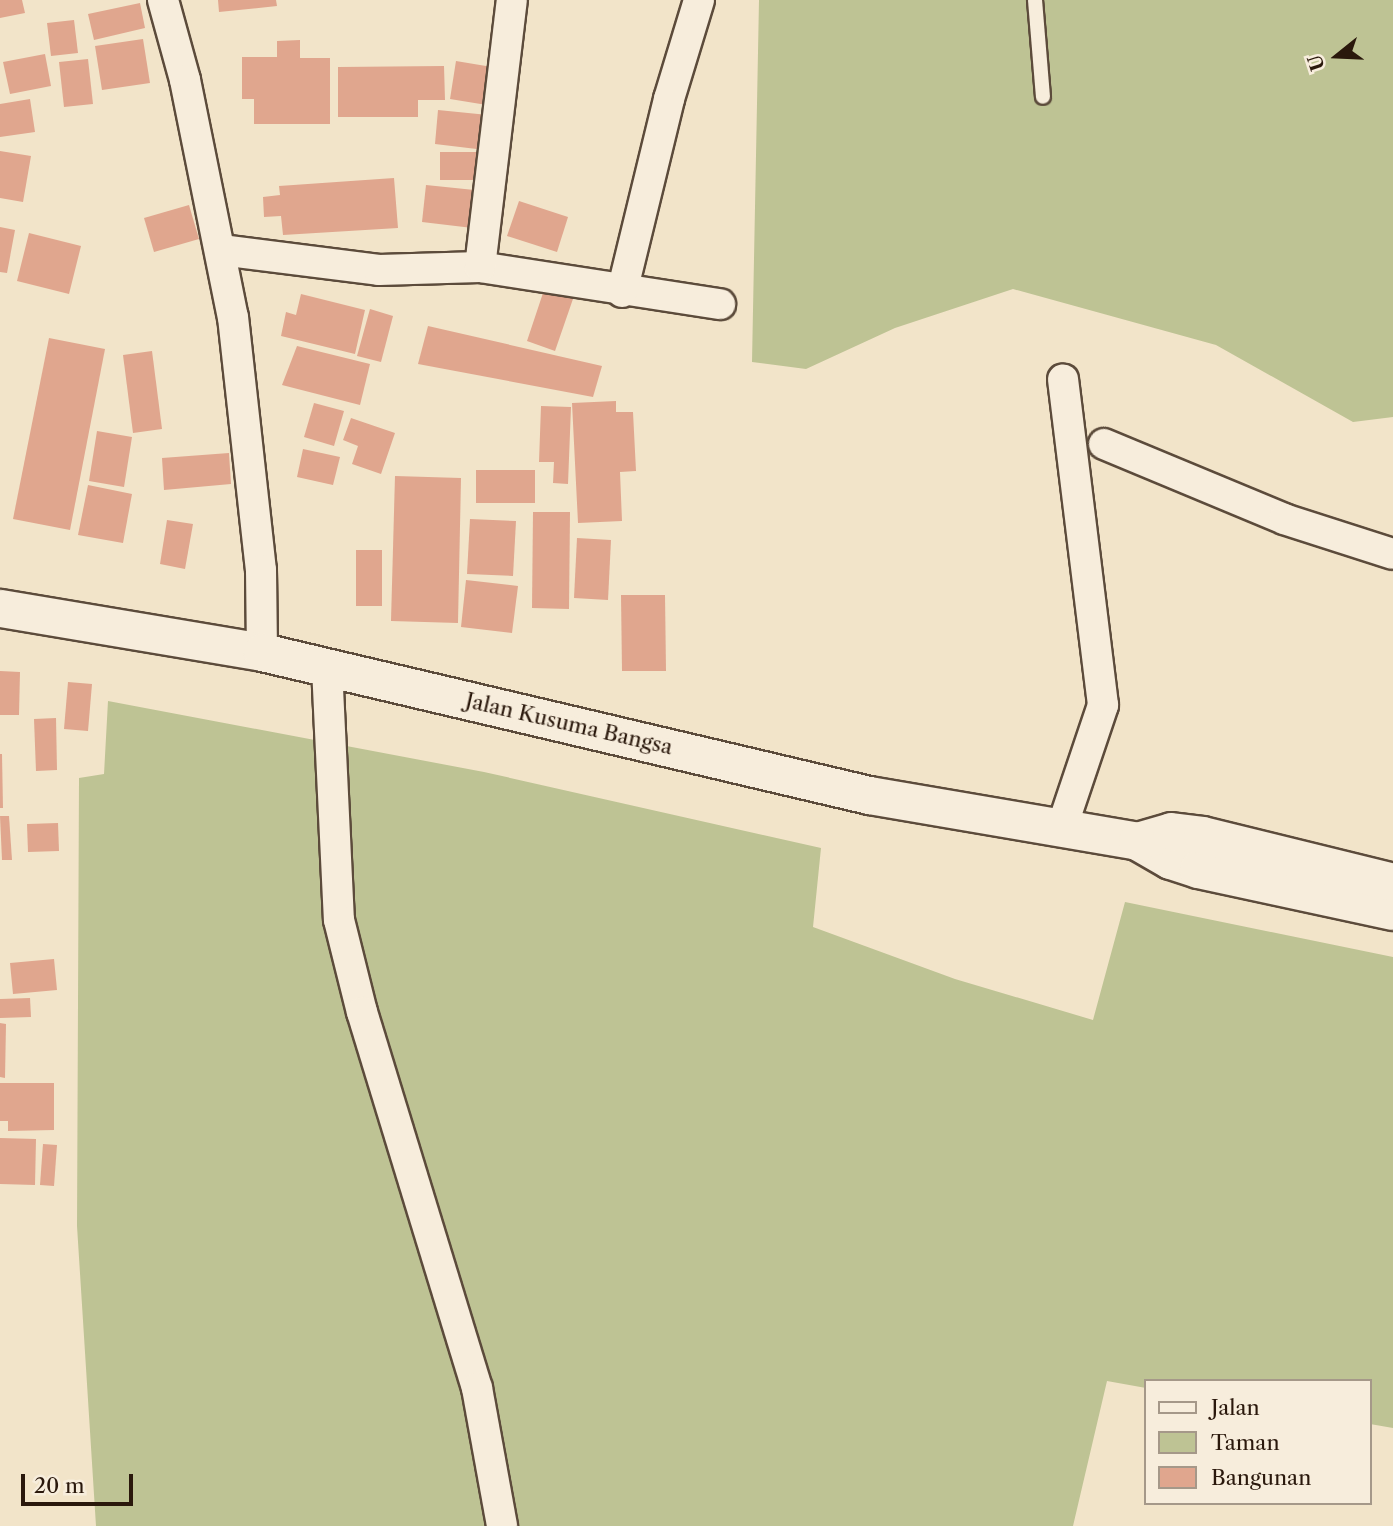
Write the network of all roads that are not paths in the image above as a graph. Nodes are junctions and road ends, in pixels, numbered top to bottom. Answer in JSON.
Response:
{"nodes":[{"id":1,"x":163,"y":0,"type":"edge"},
{"id":2,"x":512,"y":0,"type":"edge"},
{"id":3,"x":699,"y":0,"type":"edge"},
{"id":4,"x":1035,"y":0,"type":"edge"},
{"id":5,"x":1043,"y":97,"type":"dead end"},
{"id":6,"x":221,"y":250,"type":"junction"},
{"id":7,"x":481,"y":267,"type":"junction"},
{"id":8,"x":622,"y":292,"type":"junction"},
{"id":9,"x":720,"y":304,"type":"dead end"},
{"id":10,"x":1063,"y":379,"type":"dead end"},
{"id":11,"x":1104,"y":444,"type":"dead end"},
{"id":12,"x":1393,"y":554,"type":"edge"},
{"id":13,"x":0,"y":608,"type":"edge"},
{"id":14,"x":262,"y":652,"type":"junction"},
{"id":15,"x":327,"y":667,"type":"junction"},
{"id":16,"x":1060,"y":830,"type":"junction"},
{"id":17,"x":1137,"y":841,"type":"junction"},
{"id":18,"x":1393,"y":882,"type":"edge"},
{"id":19,"x":1393,"y":911,"type":"edge"},
{"id":20,"x":502,"y":1526,"type":"edge"}],
"edges":[{"from":1,"to":6,"type":"street"},
{"from":2,"to":7,"type":"street"},
{"from":3,"to":8,"type":"street"},
{"from":4,"to":5,"type":"lane"},
{"from":6,"to":7,"type":"street"},
{"from":6,"to":14,"type":"street"},
{"from":7,"to":8,"type":"street"},
{"from":8,"to":9,"type":"street"},
{"from":10,"to":16,"type":"street"},
{"from":11,"to":12,"type":"street"},
{"from":13,"to":14,"type":"street","name":"Jalan Kusuma Bangsa"},
{"from":14,"to":15,"type":"street","name":"Jalan Kusuma Bangsa"},
{"from":15,"to":16,"type":"street","name":"Jalan Kusuma Bangsa"},
{"from":15,"to":20,"type":"street"},
{"from":16,"to":17,"type":"street","name":"Jalan Kusuma Bangsa"},
{"from":17,"to":18,"type":"street","name":"Jalan Kusuma Bangsa"},
{"from":17,"to":19,"type":"street","name":"Jalan Kusuma Bangsa"}]}
